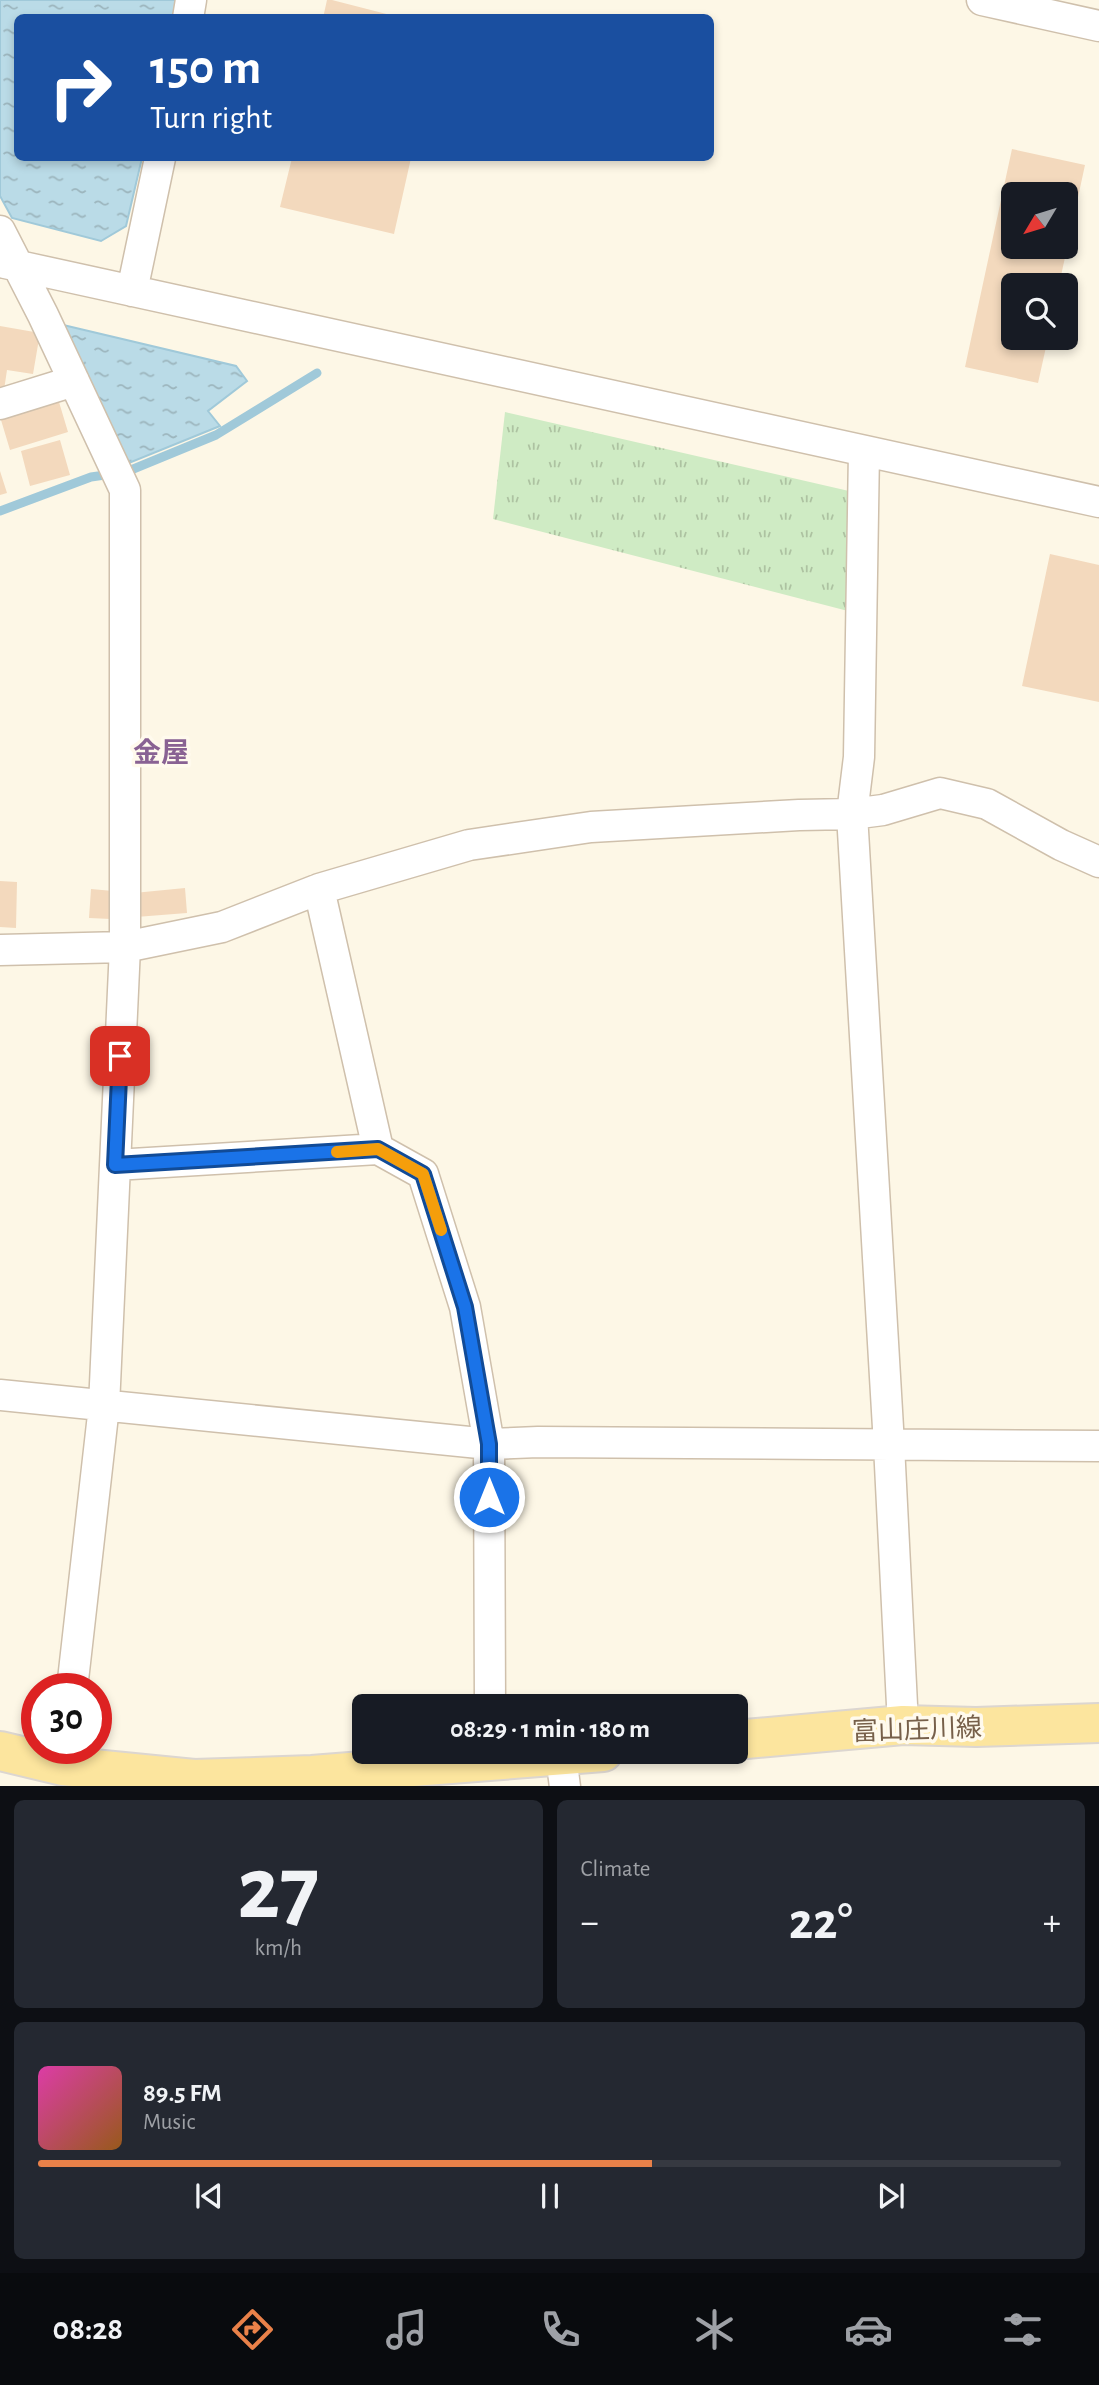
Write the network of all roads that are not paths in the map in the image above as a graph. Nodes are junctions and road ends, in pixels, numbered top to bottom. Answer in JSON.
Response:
{"nodes":[{"id":1,"x":982,"y":0,"type":"edge"},
{"id":2,"x":1099,"y":26,"type":"edge"},
{"id":3,"x":159,"y":161,"type":"edge"},
{"id":4,"x":0,"y":231,"type":"edge"},
{"id":5,"x":9,"y":264,"type":"edge"},
{"id":6,"x":132,"y":291,"type":"junction"},
{"id":7,"x":74,"y":382,"type":"junction"},
{"id":8,"x":0,"y":404,"type":"edge"},
{"id":9,"x":864,"y":451,"type":"junction"},
{"id":10,"x":1099,"y":502,"type":"edge"},
{"id":11,"x":852,"y":814,"type":"junction"},
{"id":12,"x":1099,"y":862,"type":"edge"},
{"id":13,"x":319,"y":889,"type":"junction"},
{"id":14,"x":125,"y":947,"type":"junction"},
{"id":15,"x":0,"y":950,"type":"edge"},
{"id":16,"x":378,"y":1149,"type":"junction"},
{"id":17,"x":115,"y":1165,"type":"junction"},
{"id":18,"x":0,"y":1395,"type":"edge"},
{"id":19,"x":104,"y":1406,"type":"junction"},
{"id":20,"x":489,"y":1444,"type":"junction"},
{"id":21,"x":889,"y":1445,"type":"junction"},
{"id":22,"x":1099,"y":1446,"type":"edge"},
{"id":23,"x":74,"y":1673,"type":"edge"},
{"id":24,"x":490,"y":1694,"type":"edge"},
{"id":25,"x":1099,"y":1723,"type":"edge"},
{"id":26,"x":903,"y":1725,"type":"junction"},
{"id":27,"x":748,"y":1739,"type":"edge"},
{"id":28,"x":0,"y":1751,"type":"edge"},
{"id":29,"x":21,"y":1753,"type":"edge"},
{"id":30,"x":105,"y":1764,"type":"edge"},
{"id":31,"x":411,"y":1764,"type":"edge"},
{"id":32,"x":529,"y":1764,"type":"edge"},
{"id":33,"x":563,"y":1771,"type":"edge"}],
"edges":[{"from":1,"to":2,"type":"street"},
{"from":3,"to":6,"type":"street"},
{"from":4,"to":5,"type":"street"},
{"from":5,"to":6,"type":"street"},
{"from":5,"to":7,"type":"street"},
{"from":6,"to":9,"type":"street"},
{"from":7,"to":8,"type":"street"},
{"from":7,"to":14,"type":"street"},
{"from":9,"to":10,"type":"street"},
{"from":9,"to":11,"type":"street"},
{"from":11,"to":12,"type":"street"},
{"from":11,"to":13,"type":"street"},
{"from":11,"to":21,"type":"street"},
{"from":13,"to":14,"type":"street"},
{"from":13,"to":16,"type":"street"},
{"from":14,"to":15,"type":"street"},
{"from":14,"to":17,"type":"street"},
{"from":16,"to":17,"type":"street"},
{"from":16,"to":20,"type":"street"},
{"from":17,"to":19,"type":"street"},
{"from":18,"to":19,"type":"street"},
{"from":19,"to":20,"type":"street"},
{"from":19,"to":23,"type":"street"},
{"from":20,"to":21,"type":"street"},
{"from":20,"to":24,"type":"street"},
{"from":21,"to":22,"type":"street"},
{"from":21,"to":26,"type":"street"},
{"from":25,"to":26,"type":"main road","name":"富山庄川線"},
{"from":26,"to":27,"type":"main road","name":"富山庄川線"},
{"from":28,"to":29,"type":"main road"},
{"from":30,"to":31,"type":"main road"},
{"from":32,"to":33,"type":"main road"}]}
